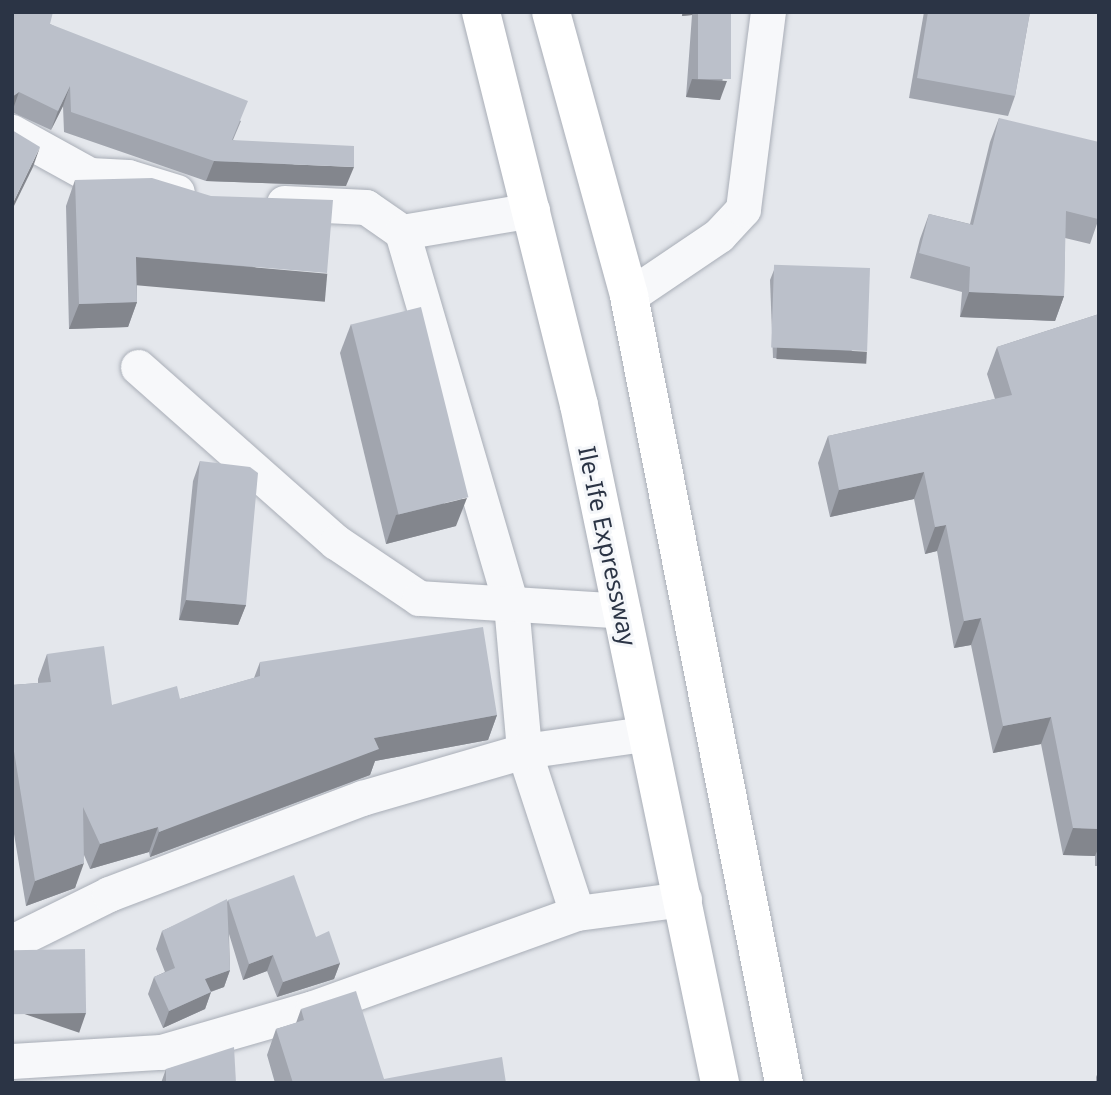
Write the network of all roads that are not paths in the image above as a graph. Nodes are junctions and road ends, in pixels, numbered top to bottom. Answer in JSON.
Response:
{"nodes":[{"id":1,"x":481,"y":12,"type":"edge"},
{"id":2,"x":551,"y":12,"type":"edge"},
{"id":3,"x":768,"y":12,"type":"edge"},
{"id":4,"x":12,"y":132,"type":"edge"},
{"id":5,"x":215,"y":201,"type":"edge"},
{"id":6,"x":250,"y":201,"type":"edge"},
{"id":7,"x":532,"y":210,"type":"junction"},
{"id":8,"x":402,"y":232,"type":"junction"},
{"id":9,"x":629,"y":296,"type":"junction"},
{"id":10,"x":138,"y":367,"type":"dead end"},
{"id":11,"x":511,"y":604,"type":"junction"},
{"id":12,"x":623,"y":611,"type":"junction"},
{"id":13,"x":644,"y":734,"type":"junction"},
{"id":14,"x":524,"y":751,"type":"junction"},
{"id":15,"x":684,"y":899,"type":"junction"},
{"id":16,"x":577,"y":913,"type":"junction"},
{"id":17,"x":12,"y":942,"type":"edge"},
{"id":18,"x":12,"y":1061,"type":"edge"},
{"id":19,"x":720,"y":1083,"type":"edge"},
{"id":20,"x":784,"y":1083,"type":"edge"}],
"edges":[{"from":1,"to":7,"type":"main road","name":"Ile-Ife Expressway"},
{"from":2,"to":9,"type":"main road"},
{"from":3,"to":9,"type":"street"},
{"from":4,"to":5,"type":"street"},
{"from":6,"to":8,"type":"street"},
{"from":7,"to":8,"type":"street"},
{"from":7,"to":12,"type":"main road","name":"Ile-Ife Expressway"},
{"from":8,"to":11,"type":"street"},
{"from":9,"to":20,"type":"main road"},
{"from":10,"to":11,"type":"street"},
{"from":11,"to":12,"type":"street"},
{"from":11,"to":14,"type":"street"},
{"from":12,"to":13,"type":"main road","name":"Ile-Ife Expressway"},
{"from":13,"to":14,"type":"street"},
{"from":13,"to":15,"type":"main road","name":"Ile-Ife Expressway"},
{"from":14,"to":16,"type":"street"},
{"from":14,"to":17,"type":"street"},
{"from":15,"to":16,"type":"street"},
{"from":15,"to":19,"type":"main road","name":"Ile-Ife Expressway"},
{"from":16,"to":18,"type":"street"}]}
